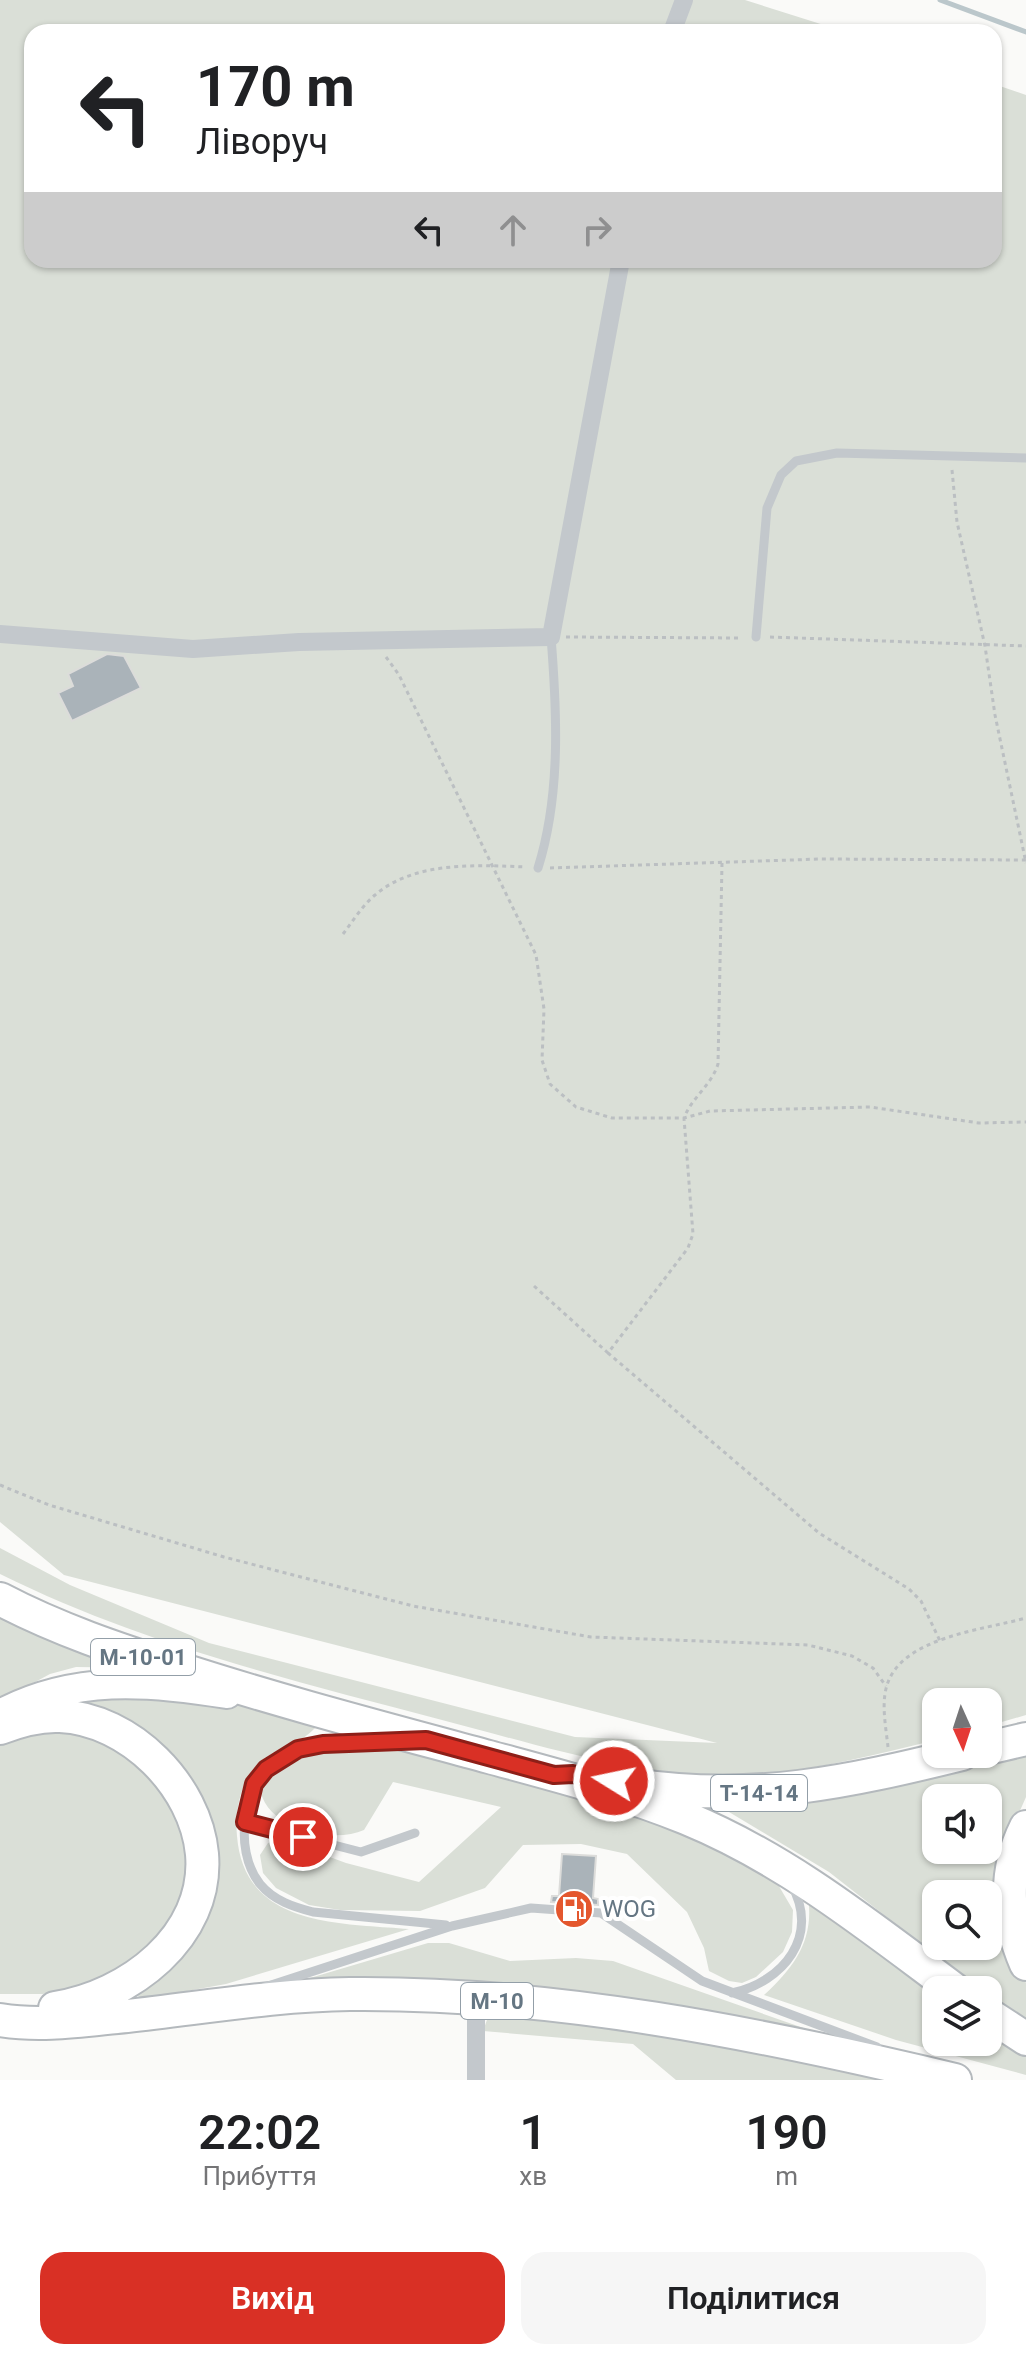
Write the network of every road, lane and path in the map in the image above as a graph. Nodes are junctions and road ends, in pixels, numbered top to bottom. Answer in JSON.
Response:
{"nodes":[{"id":1,"x":684,"y":0,"type":"edge"},
{"id":2,"x":675,"y":24,"type":"edge"},
{"id":3,"x":620,"y":268,"type":"edge"},
{"id":4,"x":951,"y":456,"type":"junction"},
{"id":5,"x":1026,"y":458,"type":"edge"},
{"id":6,"x":0,"y":634,"type":"edge"},
{"id":7,"x":551,"y":637,"type":"junction"},
{"id":8,"x":756,"y":637,"type":"dead end"},
{"id":9,"x":374,"y":641,"type":"junction"},
{"id":10,"x":985,"y":646,"type":"junction"},
{"id":11,"x":1026,"y":646,"type":"edge"},
{"id":12,"x":1026,"y":861,"type":"edge"},
{"id":13,"x":722,"y":863,"type":"junction"},
{"id":14,"x":492,"y":865,"type":"junction"},
{"id":15,"x":538,"y":868,"type":"junction"},
{"id":16,"x":343,"y":934,"type":"dead end"},
{"id":17,"x":684,"y":1118,"type":"junction"},
{"id":18,"x":1026,"y":1122,"type":"edge"},
{"id":19,"x":534,"y":1286,"type":"dead end"},
{"id":20,"x":608,"y":1353,"type":"junction"},
{"id":21,"x":0,"y":1485,"type":"edge"},
{"id":22,"x":0,"y":1599,"type":"edge"},
{"id":23,"x":1026,"y":1618,"type":"edge"},
{"id":24,"x":940,"y":1641,"type":"junction"},
{"id":25,"x":886,"y":1686,"type":"junction"},
{"id":26,"x":291,"y":1705,"type":"junction"},
{"id":27,"x":0,"y":1714,"type":"edge"},
{"id":28,"x":0,"y":1728,"type":"edge"},
{"id":29,"x":1026,"y":1739,"type":"edge"},
{"id":30,"x":426,"y":1740,"type":"junction"},
{"id":31,"x":1002,"y":1745,"type":"edge"},
{"id":32,"x":922,"y":1764,"type":"edge"},
{"id":33,"x":890,"y":1772,"type":"junction"},
{"id":34,"x":554,"y":1775,"type":"junction"},
{"id":35,"x":245,"y":1822,"type":"junction"},
{"id":36,"x":1026,"y":1827,"type":"edge"},
{"id":37,"x":415,"y":1833,"type":"dead end"},
{"id":38,"x":765,"y":1855,"type":"junction"},
{"id":39,"x":452,"y":1926,"type":"junction"},
{"id":40,"x":1026,"y":1964,"type":"edge"},
{"id":41,"x":936,"y":1976,"type":"edge"},
{"id":42,"x":732,"y":1993,"type":"junction"},
{"id":43,"x":476,"y":1999,"type":"junction"},
{"id":44,"x":228,"y":2003,"type":"junction"},
{"id":45,"x":0,"y":2010,"type":"edge"},
{"id":46,"x":0,"y":2020,"type":"edge"},
{"id":47,"x":1002,"y":2023,"type":"edge"},
{"id":48,"x":33,"y":2024,"type":"junction"},
{"id":49,"x":0,"y":2030,"type":"edge"},
{"id":50,"x":1026,"y":2039,"type":"edge"},
{"id":51,"x":885,"y":2050,"type":"dead end"},
{"id":52,"x":898,"y":2055,"type":"dead end"},
{"id":53,"x":948,"y":2078,"type":"edge"},
{"id":54,"x":476,"y":2080,"type":"edge"}],
"edges":[{"from":1,"to":2,"type":"street"},
{"from":3,"to":7,"type":"street"},
{"from":4,"to":5,"type":"lane"},
{"from":4,"to":8,"type":"lane"},
{"from":4,"to":10,"type":"path"},
{"from":6,"to":9,"type":"street"},
{"from":7,"to":9,"type":"street"},
{"from":7,"to":15,"type":"lane"},
{"from":9,"to":14,"type":"path"},
{"from":10,"to":11,"type":"path"},
{"from":10,"to":12,"type":"path"},
{"from":12,"to":13,"type":"path"},
{"from":13,"to":15,"type":"path"},
{"from":13,"to":17,"type":"path"},
{"from":14,"to":15,"type":"path"},
{"from":14,"to":16,"type":"path"},
{"from":14,"to":17,"type":"path"},
{"from":17,"to":18,"type":"path"},
{"from":17,"to":20,"type":"path"},
{"from":19,"to":20,"type":"path"},
{"from":20,"to":24,"type":"path"},
{"from":21,"to":25,"type":"path"},
{"from":22,"to":26,"type":"highway","number":"М-10-01"},
{"from":23,"to":24,"type":"path"},
{"from":24,"to":25,"type":"path"},
{"from":25,"to":33,"type":"path"},
{"from":26,"to":27,"type":"main road"},
{"from":26,"to":30,"type":"highway"},
{"from":28,"to":45,"type":"highway"},
{"from":29,"to":31,"type":"highway"},
{"from":30,"to":34,"type":"highway"},
{"from":30,"to":35,"type":"lane"},
{"from":32,"to":33,"type":"highway","number":"Т-14-14"},
{"from":33,"to":34,"type":"highway","number":"Т-14-14"},
{"from":34,"to":38,"type":"highway"},
{"from":35,"to":37,"type":"lane"},
{"from":35,"to":39,"type":"lane"},
{"from":36,"to":40,"type":"highway"},
{"from":38,"to":41,"type":"highway"},
{"from":38,"to":42,"type":"lane"},
{"from":39,"to":42,"type":"lane"},
{"from":39,"to":44,"type":"lane"},
{"from":42,"to":51,"type":"lane"},
{"from":43,"to":44,"type":"highway","number":"М-10"},
{"from":43,"to":53,"type":"highway","number":"М-10"},
{"from":43,"to":54,"type":"street"},
{"from":44,"to":48,"type":"highway","number":"М-10"},
{"from":46,"to":48,"type":"highway"},
{"from":47,"to":50,"type":"highway"},
{"from":48,"to":49,"type":"main road","number":"М-10"},
{"from":52,"to":53,"type":"lane"}]}
